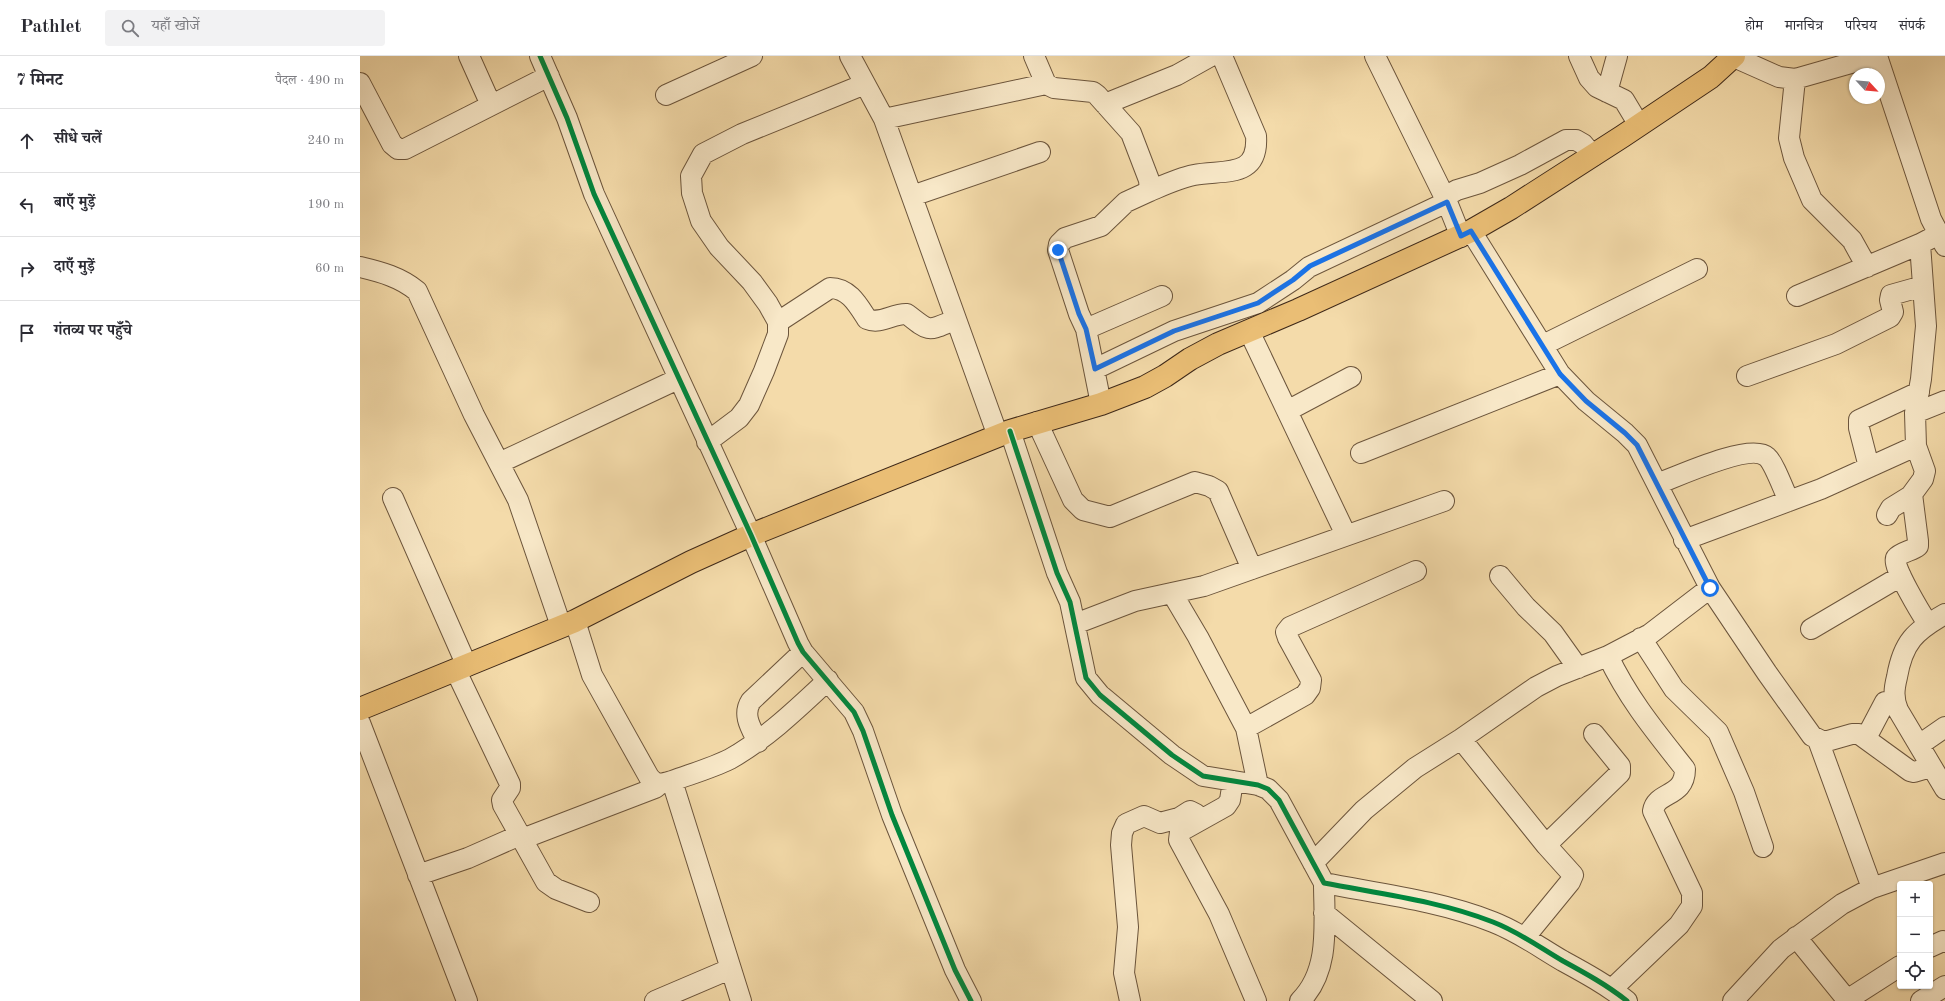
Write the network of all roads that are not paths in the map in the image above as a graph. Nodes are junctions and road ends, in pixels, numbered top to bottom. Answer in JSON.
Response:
{"nodes":[{"id":1,"x":469,"y":56,"type":"edge"},
{"id":2,"x":540,"y":56,"type":"edge"},
{"id":3,"x":752,"y":56,"type":"edge"},
{"id":4,"x":850,"y":56,"type":"edge"},
{"id":5,"x":1034,"y":56,"type":"edge"},
{"id":6,"x":1211,"y":56,"type":"edge"},
{"id":7,"x":1222,"y":56,"type":"edge"},
{"id":8,"x":1375,"y":56,"type":"edge"},
{"id":9,"x":1579,"y":56,"type":"edge"},
{"id":10,"x":1617,"y":56,"type":"edge"},
{"id":11,"x":1734,"y":56,"type":"edge"},
{"id":12,"x":1876,"y":56,"type":"edge"},
{"id":13,"x":1852,"y":59,"type":"edge"},
{"id":14,"x":549,"y":76,"type":"junction"},
{"id":15,"x":1795,"y":79,"type":"junction"},
{"id":16,"x":360,"y":83,"type":"edge"},
{"id":17,"x":865,"y":84,"type":"junction"},
{"id":18,"x":1046,"y":84,"type":"junction"},
{"id":19,"x":1607,"y":92,"type":"junction"},
{"id":20,"x":666,"y":95,"type":"dead end"},
{"id":21,"x":1105,"y":104,"type":"junction"},
{"id":22,"x":491,"y":105,"type":"junction"},
{"id":23,"x":884,"y":119,"type":"junction"},
{"id":24,"x":1639,"y":126,"type":"junction"},
{"id":25,"x":1040,"y":152,"type":"dead end"},
{"id":26,"x":1593,"y":156,"type":"junction"},
{"id":27,"x":1150,"y":190,"type":"junction"},
{"id":28,"x":912,"y":196,"type":"junction"},
{"id":29,"x":1446,"y":200,"type":"junction"},
{"id":30,"x":1466,"y":234,"type":"junction"},
{"id":31,"x":1942,"y":240,"type":"edge"},
{"id":32,"x":1920,"y":244,"type":"junction"},
{"id":33,"x":360,"y":267,"type":"edge"},
{"id":34,"x":1867,"y":268,"type":"junction"},
{"id":35,"x":1696,"y":269,"type":"dead end"},
{"id":36,"x":1923,"y":286,"type":"junction"},
{"id":37,"x":1162,"y":296,"type":"dead end"},
{"id":38,"x":1797,"y":296,"type":"dead end"},
{"id":39,"x":955,"y":320,"type":"junction"},
{"id":40,"x":778,"y":322,"type":"junction"},
{"id":41,"x":1086,"y":329,"type":"junction"},
{"id":42,"x":1249,"y":331,"type":"junction"},
{"id":43,"x":1543,"y":345,"type":"junction"},
{"id":44,"x":1095,"y":369,"type":"junction"},
{"id":45,"x":1560,"y":374,"type":"junction"},
{"id":46,"x":1748,"y":376,"type":"dead end"},
{"id":47,"x":1351,"y":377,"type":"dead end"},
{"id":48,"x":678,"y":379,"type":"junction"},
{"id":49,"x":1919,"y":392,"type":"junction"},
{"id":50,"x":1945,"y":401,"type":"edge"},
{"id":51,"x":1102,"y":404,"type":"junction"},
{"id":52,"x":1287,"y":411,"type":"junction"},
{"id":53,"x":1914,"y":412,"type":"junction"},
{"id":54,"x":1037,"y":422,"type":"junction"},
{"id":55,"x":1004,"y":434,"type":"junction"},
{"id":56,"x":707,"y":442,"type":"junction"},
{"id":57,"x":1916,"y":446,"type":"junction"},
{"id":58,"x":1361,"y":453,"type":"dead end"},
{"id":59,"x":499,"y":463,"type":"junction"},
{"id":60,"x":1869,"y":467,"type":"junction"},
{"id":61,"x":1657,"y":484,"type":"junction"},
{"id":62,"x":1912,"y":495,"type":"junction"},
{"id":63,"x":393,"y":498,"type":"dead end"},
{"id":64,"x":1444,"y":501,"type":"dead end"},
{"id":65,"x":1788,"y":501,"type":"junction"},
{"id":66,"x":1887,"y":515,"type":"dead end"},
{"id":67,"x":751,"y":535,"type":"junction"},
{"id":68,"x":1346,"y":535,"type":"junction"},
{"id":69,"x":1684,"y":540,"type":"junction"},
{"id":70,"x":1252,"y":569,"type":"junction"},
{"id":71,"x":1416,"y":571,"type":"dead end"},
{"id":72,"x":1500,"y":576,"type":"dead end"},
{"id":73,"x":1900,"y":576,"type":"junction"},
{"id":74,"x":1710,"y":588,"type":"junction"},
{"id":75,"x":1172,"y":593,"type":"junction"},
{"id":76,"x":1945,"y":614,"type":"edge"},
{"id":77,"x":568,"y":624,"type":"junction"},
{"id":78,"x":1075,"y":624,"type":"junction"},
{"id":79,"x":1928,"y":624,"type":"junction"},
{"id":80,"x":1811,"y":629,"type":"dead end"},
{"id":81,"x":1641,"y":638,"type":"junction"},
{"id":82,"x":803,"y":652,"type":"junction"},
{"id":83,"x":1608,"y":656,"type":"junction"},
{"id":84,"x":1578,"y":668,"type":"junction"},
{"id":85,"x":462,"y":669,"type":"junction"},
{"id":86,"x":828,"y":680,"type":"junction"},
{"id":87,"x":1885,"y":702,"type":"dead end"},
{"id":88,"x":360,"y":709,"type":"edge"},
{"id":89,"x":360,"y":723,"type":"edge"},
{"id":90,"x":1945,"y":727,"type":"edge"},
{"id":91,"x":1246,"y":728,"type":"junction"},
{"id":92,"x":1594,"y":734,"type":"dead end"},
{"id":93,"x":1866,"y":738,"type":"junction"},
{"id":94,"x":1461,"y":739,"type":"junction"},
{"id":95,"x":1818,"y":740,"type":"junction"},
{"id":96,"x":758,"y":742,"type":"junction"},
{"id":97,"x":1919,"y":745,"type":"junction"},
{"id":98,"x":1931,"y":768,"type":"junction"},
{"id":99,"x":1233,"y":781,"type":"junction"},
{"id":100,"x":666,"y":783,"type":"junction"},
{"id":101,"x":1258,"y":785,"type":"junction"},
{"id":102,"x":1945,"y":789,"type":"edge"},
{"id":103,"x":1201,"y":820,"type":"junction"},
{"id":104,"x":521,"y":837,"type":"junction"},
{"id":105,"x":1546,"y":845,"type":"junction"},
{"id":106,"x":1763,"y":848,"type":"dead end"},
{"id":107,"x":1313,"y":863,"type":"junction"},
{"id":108,"x":1945,"y":863,"type":"edge"},
{"id":109,"x":418,"y":875,"type":"junction"},
{"id":110,"x":1324,"y":883,"type":"junction"},
{"id":111,"x":1872,"y":888,"type":"junction"},
{"id":112,"x":589,"y":902,"type":"dead end"},
{"id":113,"x":1324,"y":913,"type":"junction"},
{"id":114,"x":1525,"y":937,"type":"junction"},
{"id":115,"x":1796,"y":937,"type":"junction"},
{"id":116,"x":1945,"y":942,"type":"edge"},
{"id":117,"x":1933,"y":946,"type":"edge"},
{"id":118,"x":1897,"y":968,"type":"edge"},
{"id":119,"x":730,"y":969,"type":"junction"},
{"id":120,"x":1945,"y":986,"type":"edge"},
{"id":121,"x":1620,"y":995,"type":"edge"},
{"id":122,"x":1848,"y":1000,"type":"edge"},
{"id":123,"x":467,"y":1001,"type":"edge"},
{"id":124,"x":655,"y":1001,"type":"edge"},
{"id":125,"x":741,"y":1001,"type":"edge"},
{"id":126,"x":971,"y":1001,"type":"edge"},
{"id":127,"x":1130,"y":1001,"type":"edge"},
{"id":128,"x":1256,"y":1001,"type":"edge"},
{"id":129,"x":1300,"y":1001,"type":"edge"},
{"id":130,"x":1432,"y":1001,"type":"edge"},
{"id":131,"x":1733,"y":1001,"type":"edge"},
{"id":132,"x":1921,"y":1001,"type":"edge"}],
"edges":[{"from":1,"to":22,"type":"street"},
{"from":2,"to":14,"type":"street"},
{"from":3,"to":20,"type":"street"},
{"from":4,"to":17,"type":"street"},
{"from":5,"to":18,"type":"street"},
{"from":6,"to":21,"type":"street"},
{"from":7,"to":27,"type":"street"},
{"from":8,"to":29,"type":"street"},
{"from":9,"to":19,"type":"street"},
{"from":10,"to":19,"type":"street"},
{"from":11,"to":15,"type":"street"},
{"from":11,"to":24,"type":"main road"},
{"from":12,"to":13,"type":"street"},
{"from":12,"to":31,"type":"street"},
{"from":13,"to":15,"type":"street"},
{"from":14,"to":22,"type":"street"},
{"from":14,"to":48,"type":"street"},
{"from":15,"to":34,"type":"street"},
{"from":16,"to":22,"type":"street"},
{"from":17,"to":23,"type":"street"},
{"from":17,"to":40,"type":"street"},
{"from":18,"to":21,"type":"street"},
{"from":18,"to":23,"type":"street"},
{"from":19,"to":24,"type":"street"},
{"from":21,"to":27,"type":"street"},
{"from":23,"to":28,"type":"street"},
{"from":24,"to":26,"type":"main road"},
{"from":25,"to":28,"type":"street"},
{"from":26,"to":29,"type":"street"},
{"from":26,"to":30,"type":"main road"},
{"from":27,"to":41,"type":"street"},
{"from":28,"to":39,"type":"street"},
{"from":29,"to":30,"type":"street"},
{"from":29,"to":44,"type":"street"},
{"from":30,"to":42,"type":"main road"},
{"from":30,"to":43,"type":"street"},
{"from":31,"to":32,"type":"street"},
{"from":32,"to":34,"type":"street"},
{"from":32,"to":36,"type":"street"},
{"from":33,"to":59,"type":"street"},
{"from":34,"to":38,"type":"street"},
{"from":35,"to":43,"type":"street"},
{"from":36,"to":46,"type":"street"},
{"from":36,"to":49,"type":"street"},
{"from":37,"to":41,"type":"street"},
{"from":39,"to":40,"type":"street"},
{"from":39,"to":55,"type":"street"},
{"from":40,"to":56,"type":"street"},
{"from":41,"to":44,"type":"street"},
{"from":42,"to":51,"type":"main road"},
{"from":42,"to":52,"type":"street"},
{"from":43,"to":45,"type":"street"},
{"from":44,"to":51,"type":"street"},
{"from":45,"to":58,"type":"street"},
{"from":45,"to":61,"type":"street"},
{"from":47,"to":52,"type":"street"},
{"from":48,"to":56,"type":"street"},
{"from":48,"to":59,"type":"street"},
{"from":49,"to":53,"type":"street"},
{"from":49,"to":60,"type":"street"},
{"from":50,"to":53,"type":"street"},
{"from":51,"to":54,"type":"main road"},
{"from":52,"to":68,"type":"street"},
{"from":53,"to":57,"type":"street"},
{"from":54,"to":55,"type":"main road"},
{"from":54,"to":70,"type":"street"},
{"from":55,"to":67,"type":"main road"},
{"from":55,"to":78,"type":"street"},
{"from":56,"to":67,"type":"street"},
{"from":57,"to":60,"type":"street"},
{"from":57,"to":62,"type":"street"},
{"from":59,"to":77,"type":"street"},
{"from":60,"to":65,"type":"street"},
{"from":61,"to":65,"type":"street"},
{"from":61,"to":69,"type":"street"},
{"from":62,"to":66,"type":"street"},
{"from":62,"to":73,"type":"street"},
{"from":63,"to":85,"type":"street"},
{"from":64,"to":68,"type":"street"},
{"from":65,"to":69,"type":"street"},
{"from":67,"to":77,"type":"main road"},
{"from":67,"to":82,"type":"street"},
{"from":68,"to":70,"type":"street"},
{"from":69,"to":74,"type":"street"},
{"from":70,"to":75,"type":"street"},
{"from":71,"to":91,"type":"street"},
{"from":72,"to":84,"type":"street"},
{"from":73,"to":79,"type":"street"},
{"from":73,"to":80,"type":"street"},
{"from":74,"to":81,"type":"street"},
{"from":74,"to":95,"type":"street"},
{"from":75,"to":78,"type":"street"},
{"from":75,"to":91,"type":"street"},
{"from":76,"to":79,"type":"street"},
{"from":77,"to":85,"type":"main road"},
{"from":77,"to":100,"type":"street"},
{"from":78,"to":99,"type":"street"},
{"from":79,"to":97,"type":"street"},
{"from":81,"to":83,"type":"street"},
{"from":81,"to":106,"type":"street"},
{"from":82,"to":86,"type":"street"},
{"from":82,"to":96,"type":"street"},
{"from":83,"to":84,"type":"street"},
{"from":83,"to":121,"type":"street"},
{"from":84,"to":94,"type":"street"},
{"from":85,"to":88,"type":"main road"},
{"from":85,"to":104,"type":"street"},
{"from":86,"to":96,"type":"street"},
{"from":86,"to":126,"type":"street"},
{"from":87,"to":93,"type":"street"},
{"from":89,"to":109,"type":"street"},
{"from":90,"to":97,"type":"street"},
{"from":91,"to":101,"type":"street"},
{"from":92,"to":105,"type":"street"},
{"from":93,"to":95,"type":"street"},
{"from":93,"to":98,"type":"street"},
{"from":94,"to":105,"type":"street"},
{"from":94,"to":107,"type":"street"},
{"from":95,"to":111,"type":"street"},
{"from":96,"to":100,"type":"street"},
{"from":97,"to":98,"type":"street"},
{"from":98,"to":102,"type":"street"},
{"from":99,"to":101,"type":"street"},
{"from":99,"to":103,"type":"street"},
{"from":100,"to":104,"type":"street"},
{"from":100,"to":119,"type":"street"},
{"from":101,"to":107,"type":"street"},
{"from":103,"to":127,"type":"street"},
{"from":103,"to":128,"type":"street"},
{"from":104,"to":109,"type":"street"},
{"from":104,"to":112,"type":"street"},
{"from":105,"to":114,"type":"street"},
{"from":107,"to":110,"type":"street"},
{"from":108,"to":111,"type":"street"},
{"from":109,"to":123,"type":"street"},
{"from":110,"to":113,"type":"street"},
{"from":110,"to":114,"type":"street"},
{"from":111,"to":115,"type":"street"},
{"from":113,"to":129,"type":"street"},
{"from":113,"to":130,"type":"street"},
{"from":114,"to":121,"type":"street"},
{"from":115,"to":122,"type":"street"},
{"from":115,"to":131,"type":"street"},
{"from":116,"to":117,"type":"street"},
{"from":118,"to":122,"type":"street"},
{"from":119,"to":124,"type":"street"},
{"from":119,"to":125,"type":"street"},
{"from":120,"to":132,"type":"street"}]}
